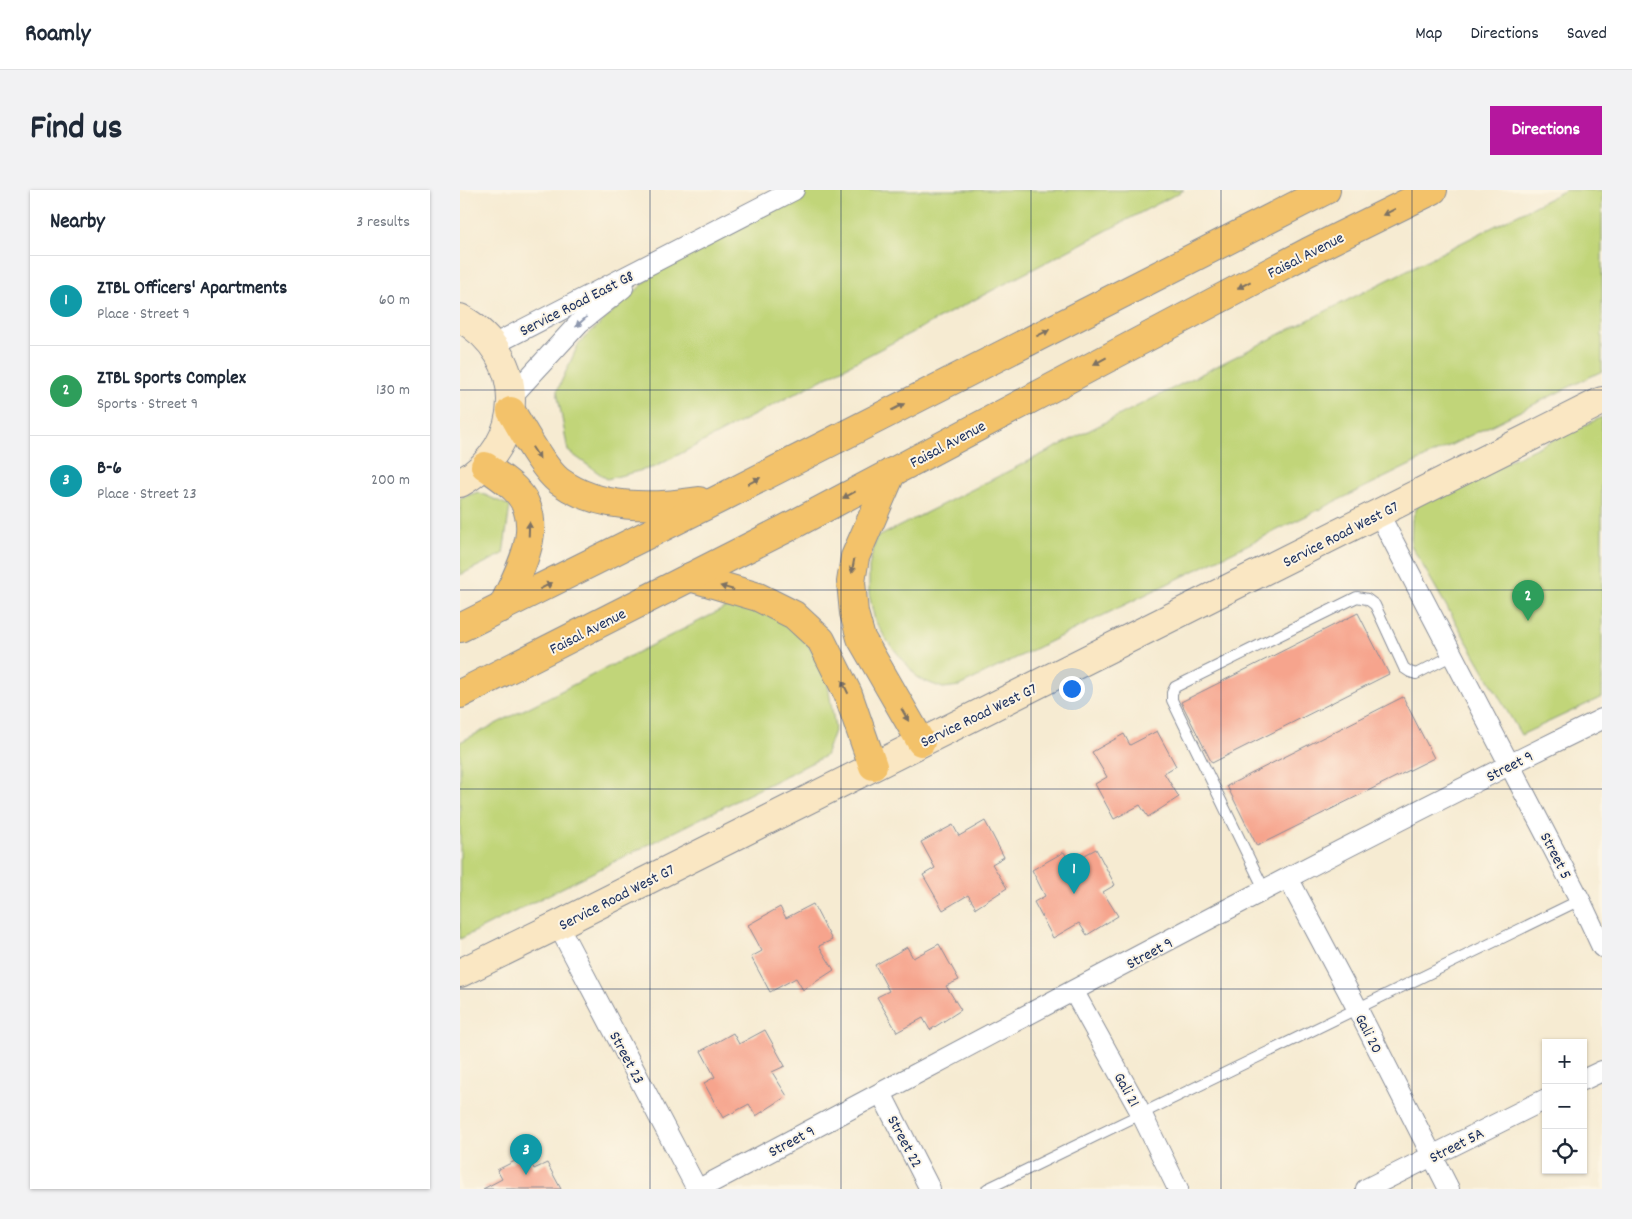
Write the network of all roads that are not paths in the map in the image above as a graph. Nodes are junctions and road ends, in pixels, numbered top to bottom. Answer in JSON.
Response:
{"nodes":[{"id":1,"x":794,"y":190,"type":"edge"},
{"id":2,"x":1326,"y":190,"type":"edge"},
{"id":3,"x":1433,"y":190,"type":"edge"},
{"id":4,"x":660,"y":260,"type":"junction"},
{"id":5,"x":460,"y":297,"type":"edge"},
{"id":6,"x":476,"y":330,"type":"edge"},
{"id":7,"x":1602,"y":401,"type":"edge"},
{"id":8,"x":511,"y":404,"type":"junction"},
{"id":9,"x":485,"y":466,"type":"junction"},
{"id":10,"x":892,"y":472,"type":"junction"},
{"id":11,"x":460,"y":483,"type":"edge"},
{"id":12,"x":723,"y":497,"type":"junction"},
{"id":13,"x":1379,"y":514,"type":"junction"},
{"id":14,"x":690,"y":577,"type":"junction"},
{"id":15,"x":502,"y":608,"type":"junction"},
{"id":16,"x":460,"y":628,"type":"edge"},
{"id":17,"x":1453,"y":655,"type":"junction"},
{"id":18,"x":460,"y":694,"type":"edge"},
{"id":19,"x":1602,"y":719,"type":"edge"},
{"id":20,"x":921,"y":742,"type":"junction"},
{"id":21,"x":1510,"y":764,"type":"junction"},
{"id":22,"x":873,"y":766,"type":"junction"},
{"id":23,"x":1288,"y":878,"type":"junction"},
{"id":24,"x":1265,"y":891,"type":"junction"},
{"id":25,"x":1580,"y":900,"type":"junction"},
{"id":26,"x":558,"y":925,"type":"junction"},
{"id":27,"x":1602,"y":947,"type":"edge"},
{"id":28,"x":460,"y":973,"type":"edge"},
{"id":29,"x":1074,"y":992,"type":"junction"},
{"id":30,"x":1357,"y":1008,"type":"junction"},
{"id":31,"x":1602,"y":1071,"type":"edge"},
{"id":32,"x":1587,"y":1078,"type":"edge"},
{"id":33,"x":881,"y":1093,"type":"junction"},
{"id":34,"x":1542,"y":1101,"type":"edge"},
{"id":35,"x":1141,"y":1113,"type":"junction"},
{"id":36,"x":1433,"y":1156,"type":"junction"},
{"id":37,"x":698,"y":1189,"type":"edge"},
{"id":38,"x":930,"y":1189,"type":"edge"},
{"id":39,"x":987,"y":1189,"type":"edge"},
{"id":40,"x":1178,"y":1189,"type":"edge"},
{"id":41,"x":1366,"y":1189,"type":"edge"},
{"id":42,"x":1449,"y":1189,"type":"edge"}],
"edges":[{"from":1,"to":4,"type":"street","name":"Service Road East G8"},
{"from":12,"to":2,"type":"main road","one_way":true},
{"from":3,"to":10,"type":"main road","name":"Faisal Avenue","one_way":true},
{"from":4,"to":6,"type":"street","name":"Service Road East G8"},
{"from":4,"to":8,"type":"street","name":"Service Road East G8","one_way":true},
{"from":5,"to":6,"type":"street"},
{"from":6,"to":8,"type":"street"},
{"from":7,"to":13,"type":"street","name":"Service Road West G7"},
{"from":8,"to":9,"type":"street"},
{"from":8,"to":12,"type":"main road","one_way":true},
{"from":9,"to":11,"type":"street"},
{"from":15,"to":9,"type":"main road","one_way":true},
{"from":10,"to":14,"type":"main road","name":"Faisal Avenue","one_way":true},
{"from":10,"to":20,"type":"main road","one_way":true},
{"from":15,"to":12,"type":"main road","one_way":true},
{"from":13,"to":17,"type":"street","name":"Street 5"},
{"from":13,"to":20,"type":"street","name":"Service Road West G7"},
{"from":14,"to":18,"type":"main road","name":"Faisal Avenue"},
{"from":22,"to":14,"type":"main road","one_way":true},
{"from":15,"to":16,"type":"main road"},
{"from":17,"to":21,"type":"street","name":"Street 5"},
{"from":17,"to":24,"type":"lane"},
{"from":19,"to":21,"type":"street","name":"Street 9"},
{"from":20,"to":22,"type":"street","name":"Service Road West G7"},
{"from":21,"to":23,"type":"street","name":"Street 9"},
{"from":21,"to":25,"type":"street","name":"Street 5"},
{"from":22,"to":26,"type":"street","name":"Service Road West G7"},
{"from":23,"to":24,"type":"street","name":"Street 9"},
{"from":23,"to":30,"type":"street","name":"Gali 20"},
{"from":24,"to":29,"type":"street","name":"Street 9"},
{"from":25,"to":27,"type":"street","name":"Street 5"},
{"from":25,"to":30,"type":"lane"},
{"from":26,"to":28,"type":"street","name":"Service Road West G7"},
{"from":26,"to":37,"type":"street","name":"Street 23"},
{"from":29,"to":33,"type":"street","name":"Street 9"},
{"from":29,"to":35,"type":"street","name":"Gali 21"},
{"from":30,"to":35,"type":"lane"},
{"from":30,"to":36,"type":"street","name":"Gali 20"},
{"from":31,"to":32,"type":"street"},
{"from":33,"to":37,"type":"street","name":"Street 9"},
{"from":33,"to":38,"type":"street","name":"Street 22"},
{"from":34,"to":36,"type":"street","name":"Street 5A"},
{"from":35,"to":39,"type":"lane"},
{"from":35,"to":40,"type":"street","name":"Gali 21"},
{"from":36,"to":41,"type":"street","name":"Street 5A"},
{"from":36,"to":42,"type":"street","name":"Gali 20"}]}
